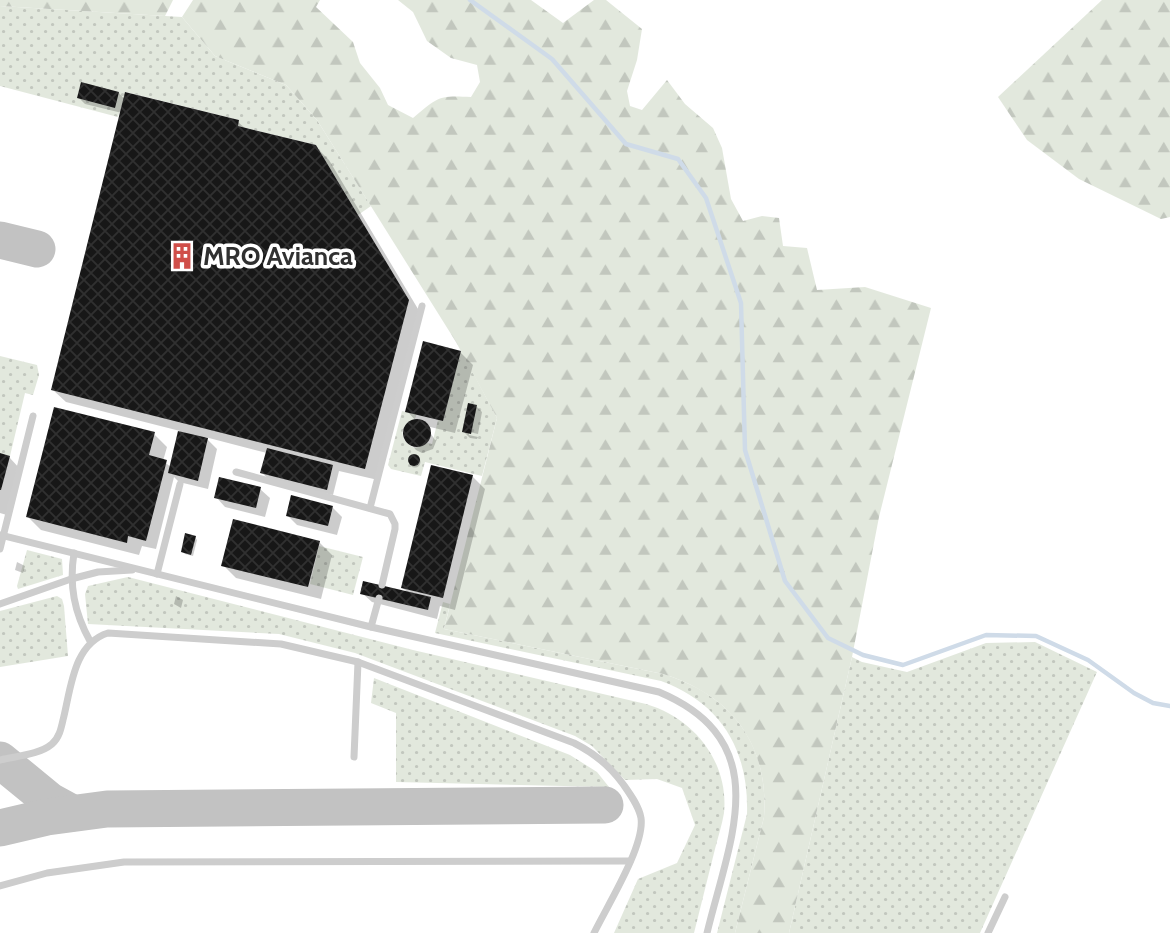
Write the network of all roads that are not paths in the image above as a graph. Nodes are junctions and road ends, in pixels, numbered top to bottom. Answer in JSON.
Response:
{"nodes":[{"id":1,"x":422,"y":306,"type":"dead end"},
{"id":2,"x":33,"y":416,"type":"dead end"},
{"id":3,"x":236,"y":472,"type":"dead end"},
{"id":4,"x":180,"y":484,"type":"dead end"},
{"id":5,"x":369,"y":508,"type":"junction"},
{"id":6,"x":2,"y":536,"type":"edge"},
{"id":7,"x":0,"y":549,"type":"edge"},
{"id":8,"x":74,"y":553,"type":"junction"},
{"id":9,"x":139,"y":569,"type":"junction"},
{"id":10,"x":157,"y":574,"type":"junction"},
{"id":11,"x":71,"y":579,"type":"junction"},
{"id":12,"x":382,"y":585,"type":"dead end"},
{"id":13,"x":379,"y":598,"type":"dead end"},
{"id":14,"x":0,"y":604,"type":"edge"},
{"id":15,"x":371,"y":627,"type":"junction"},
{"id":16,"x":90,"y":641,"type":"junction"},
{"id":17,"x":358,"y":662,"type":"junction"},
{"id":18,"x":354,"y":757,"type":"dead end"},
{"id":19,"x":0,"y":760,"type":"edge"},
{"id":20,"x":630,"y":861,"type":"junction"},
{"id":21,"x":0,"y":886,"type":"edge"},
{"id":22,"x":1005,"y":897,"type":"dead end"},
{"id":23,"x":594,"y":933,"type":"edge"},
{"id":24,"x":707,"y":933,"type":"edge"},
{"id":25,"x":988,"y":933,"type":"edge"}],
"edges":[{"from":1,"to":5,"type":"lane"},
{"from":2,"to":6,"type":"lane"},
{"from":3,"to":5,"type":"lane"},
{"from":4,"to":10,"type":"lane"},
{"from":5,"to":12,"type":"lane"},
{"from":6,"to":7,"type":"lane"},
{"from":6,"to":8,"type":"lane"},
{"from":8,"to":9,"type":"lane"},
{"from":8,"to":11,"type":"lane"},
{"from":9,"to":10,"type":"lane"},
{"from":9,"to":11,"type":"lane"},
{"from":10,"to":15,"type":"lane"},
{"from":11,"to":14,"type":"lane"},
{"from":11,"to":16,"type":"lane"},
{"from":13,"to":15,"type":"lane"},
{"from":15,"to":24,"type":"lane"},
{"from":16,"to":17,"type":"lane"},
{"from":16,"to":19,"type":"lane"},
{"from":17,"to":18,"type":"lane"},
{"from":17,"to":20,"type":"lane"},
{"from":20,"to":21,"type":"lane"},
{"from":20,"to":23,"type":"lane"},
{"from":22,"to":25,"type":"lane"}]}
